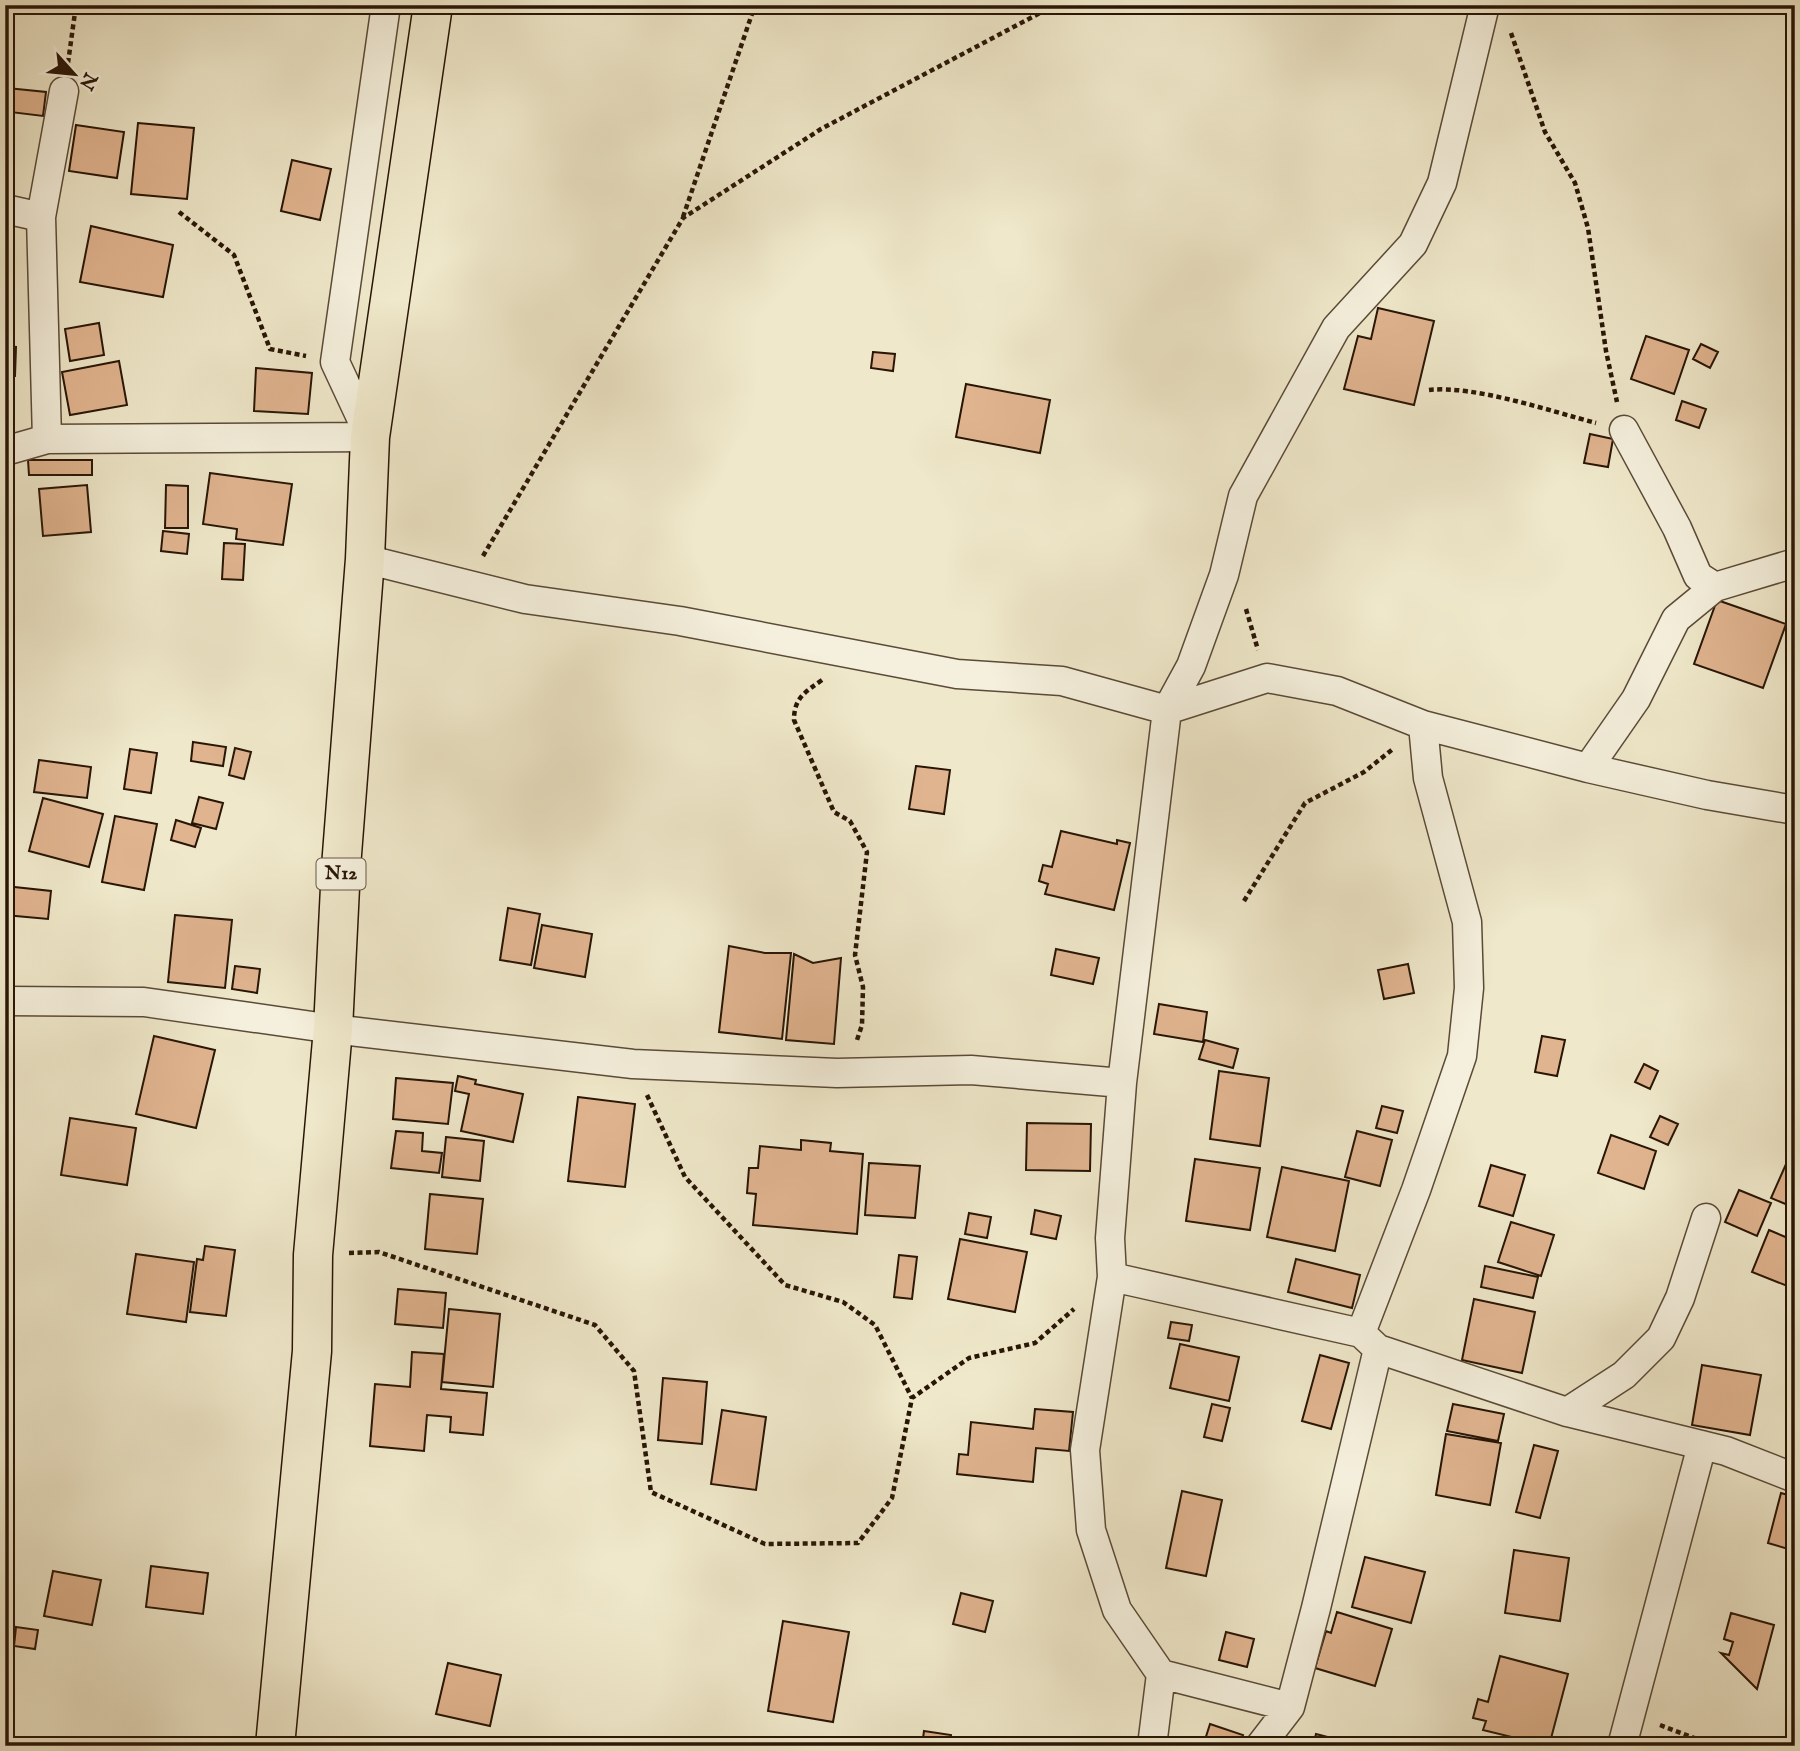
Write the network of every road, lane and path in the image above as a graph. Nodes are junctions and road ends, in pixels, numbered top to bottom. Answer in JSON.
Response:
{"nodes":[{"id":1,"x":76,"y":5,"type":"edge"},
{"id":2,"x":386,"y":5,"type":"edge"},
{"id":3,"x":433,"y":5,"type":"edge"},
{"id":4,"x":755,"y":5,"type":"edge"},
{"id":5,"x":1055,"y":5,"type":"edge"},
{"id":6,"x":1485,"y":5,"type":"edge"},
{"id":7,"x":1508,"y":27,"type":"dead end"},
{"id":8,"x":64,"y":91,"type":"joint"},
{"id":9,"x":5,"y":209,"type":"edge"},
{"id":10,"x":179,"y":212,"type":"dead end"},
{"id":11,"x":41,"y":217,"type":"junction"},
{"id":12,"x":682,"y":218,"type":"junction"},
{"id":13,"x":335,"y":362,"type":"junction"},
{"id":14,"x":1429,"y":390,"type":"dead end"},
{"id":15,"x":1624,"y":430,"type":"junction"},
{"id":16,"x":370,"y":436,"type":"junction"},
{"id":17,"x":47,"y":439,"type":"junction"},
{"id":18,"x":5,"y":451,"type":"edge"},
{"id":19,"x":365,"y":559,"type":"junction"},
{"id":20,"x":1795,"y":563,"type":"edge"},
{"id":21,"x":1224,"y":575,"type":"junction"},
{"id":22,"x":467,"y":584,"type":"junction"},
{"id":23,"x":1715,"y":587,"type":"junction"},
{"id":24,"x":825,"y":678,"type":"dead end"},
{"id":25,"x":1267,"y":678,"type":"junction"},
{"id":26,"x":1167,"y":710,"type":"junction"},
{"id":27,"x":1423,"y":724,"type":"junction"},
{"id":28,"x":1588,"y":768,"type":"junction"},
{"id":29,"x":1795,"y":810,"type":"edge"},
{"id":30,"x":1244,"y":901,"type":"dead end"},
{"id":31,"x":5,"y":1001,"type":"edge"},
{"id":32,"x":333,"y":1029,"type":"junction"},
{"id":33,"x":633,"y":1064,"type":"junction"},
{"id":34,"x":837,"y":1073,"type":"junction"},
{"id":35,"x":1122,"y":1083,"type":"junction"},
{"id":36,"x":1706,"y":1218,"type":"dead end"},
{"id":37,"x":313,"y":1255,"type":"junction"},
{"id":38,"x":1112,"y":1277,"type":"junction"},
{"id":39,"x":1369,"y":1341,"type":"junction"},
{"id":40,"x":912,"y":1398,"type":"junction"},
{"id":41,"x":1567,"y":1412,"type":"junction"},
{"id":42,"x":1702,"y":1445,"type":"junction"},
{"id":43,"x":1795,"y":1478,"type":"edge"},
{"id":44,"x":1161,"y":1674,"type":"junction"},
{"id":45,"x":1290,"y":1707,"type":"junction"},
{"id":46,"x":1630,"y":1713,"type":"junction"},
{"id":47,"x":275,"y":1746,"type":"edge"},
{"id":48,"x":1152,"y":1746,"type":"edge"},
{"id":49,"x":1260,"y":1746,"type":"edge"},
{"id":50,"x":1622,"y":1746,"type":"edge"},
{"id":51,"x":1715,"y":1746,"type":"edge"}],
"edges":[{"from":1,"to":8,"type":"path"},
{"from":2,"to":13,"type":"street"},
{"from":3,"to":16,"type":"main road","number":"N12"},
{"from":4,"to":12,"type":"path"},
{"from":5,"to":12,"type":"path"},
{"from":6,"to":21,"type":"street"},
{"from":7,"to":15,"type":"path"},
{"from":8,"to":11,"type":"street"},
{"from":9,"to":11,"type":"street"},
{"from":10,"to":13,"type":"path"},
{"from":11,"to":17,"type":"street"},
{"from":12,"to":22,"type":"path"},
{"from":13,"to":16,"type":"street"},
{"from":14,"to":15,"type":"path"},
{"from":15,"to":23,"type":"street"},
{"from":16,"to":17,"type":"street"},
{"from":16,"to":19,"type":"main road","number":"N12"},
{"from":17,"to":18,"type":"street"},
{"from":19,"to":22,"type":"street"},
{"from":19,"to":32,"type":"main road","number":"N12"},
{"from":20,"to":23,"type":"street"},
{"from":21,"to":25,"type":"path"},
{"from":21,"to":26,"type":"street"},
{"from":22,"to":26,"type":"street"},
{"from":23,"to":28,"type":"street"},
{"from":24,"to":34,"type":"path"},
{"from":25,"to":26,"type":"street"},
{"from":25,"to":27,"type":"street"},
{"from":26,"to":35,"type":"street"},
{"from":27,"to":28,"type":"street"},
{"from":27,"to":30,"type":"path"},
{"from":27,"to":39,"type":"street"},
{"from":28,"to":29,"type":"street"},
{"from":31,"to":32,"type":"street"},
{"from":32,"to":33,"type":"street"},
{"from":32,"to":37,"type":"main road","number":"N12"},
{"from":33,"to":34,"type":"street"},
{"from":33,"to":40,"type":"path"},
{"from":34,"to":35,"type":"street"},
{"from":35,"to":38,"type":"street"},
{"from":36,"to":41,"type":"street"},
{"from":37,"to":40,"type":"path"},
{"from":37,"to":47,"type":"main road","number":"N12"},
{"from":38,"to":39,"type":"street"},
{"from":38,"to":40,"type":"path"},
{"from":38,"to":44,"type":"street"},
{"from":39,"to":41,"type":"street"},
{"from":39,"to":45,"type":"street"},
{"from":41,"to":42,"type":"street"},
{"from":42,"to":43,"type":"street"},
{"from":42,"to":46,"type":"street"},
{"from":44,"to":45,"type":"street"},
{"from":44,"to":48,"type":"street"},
{"from":45,"to":49,"type":"street"},
{"from":46,"to":50,"type":"street"},
{"from":46,"to":51,"type":"path"}]}
